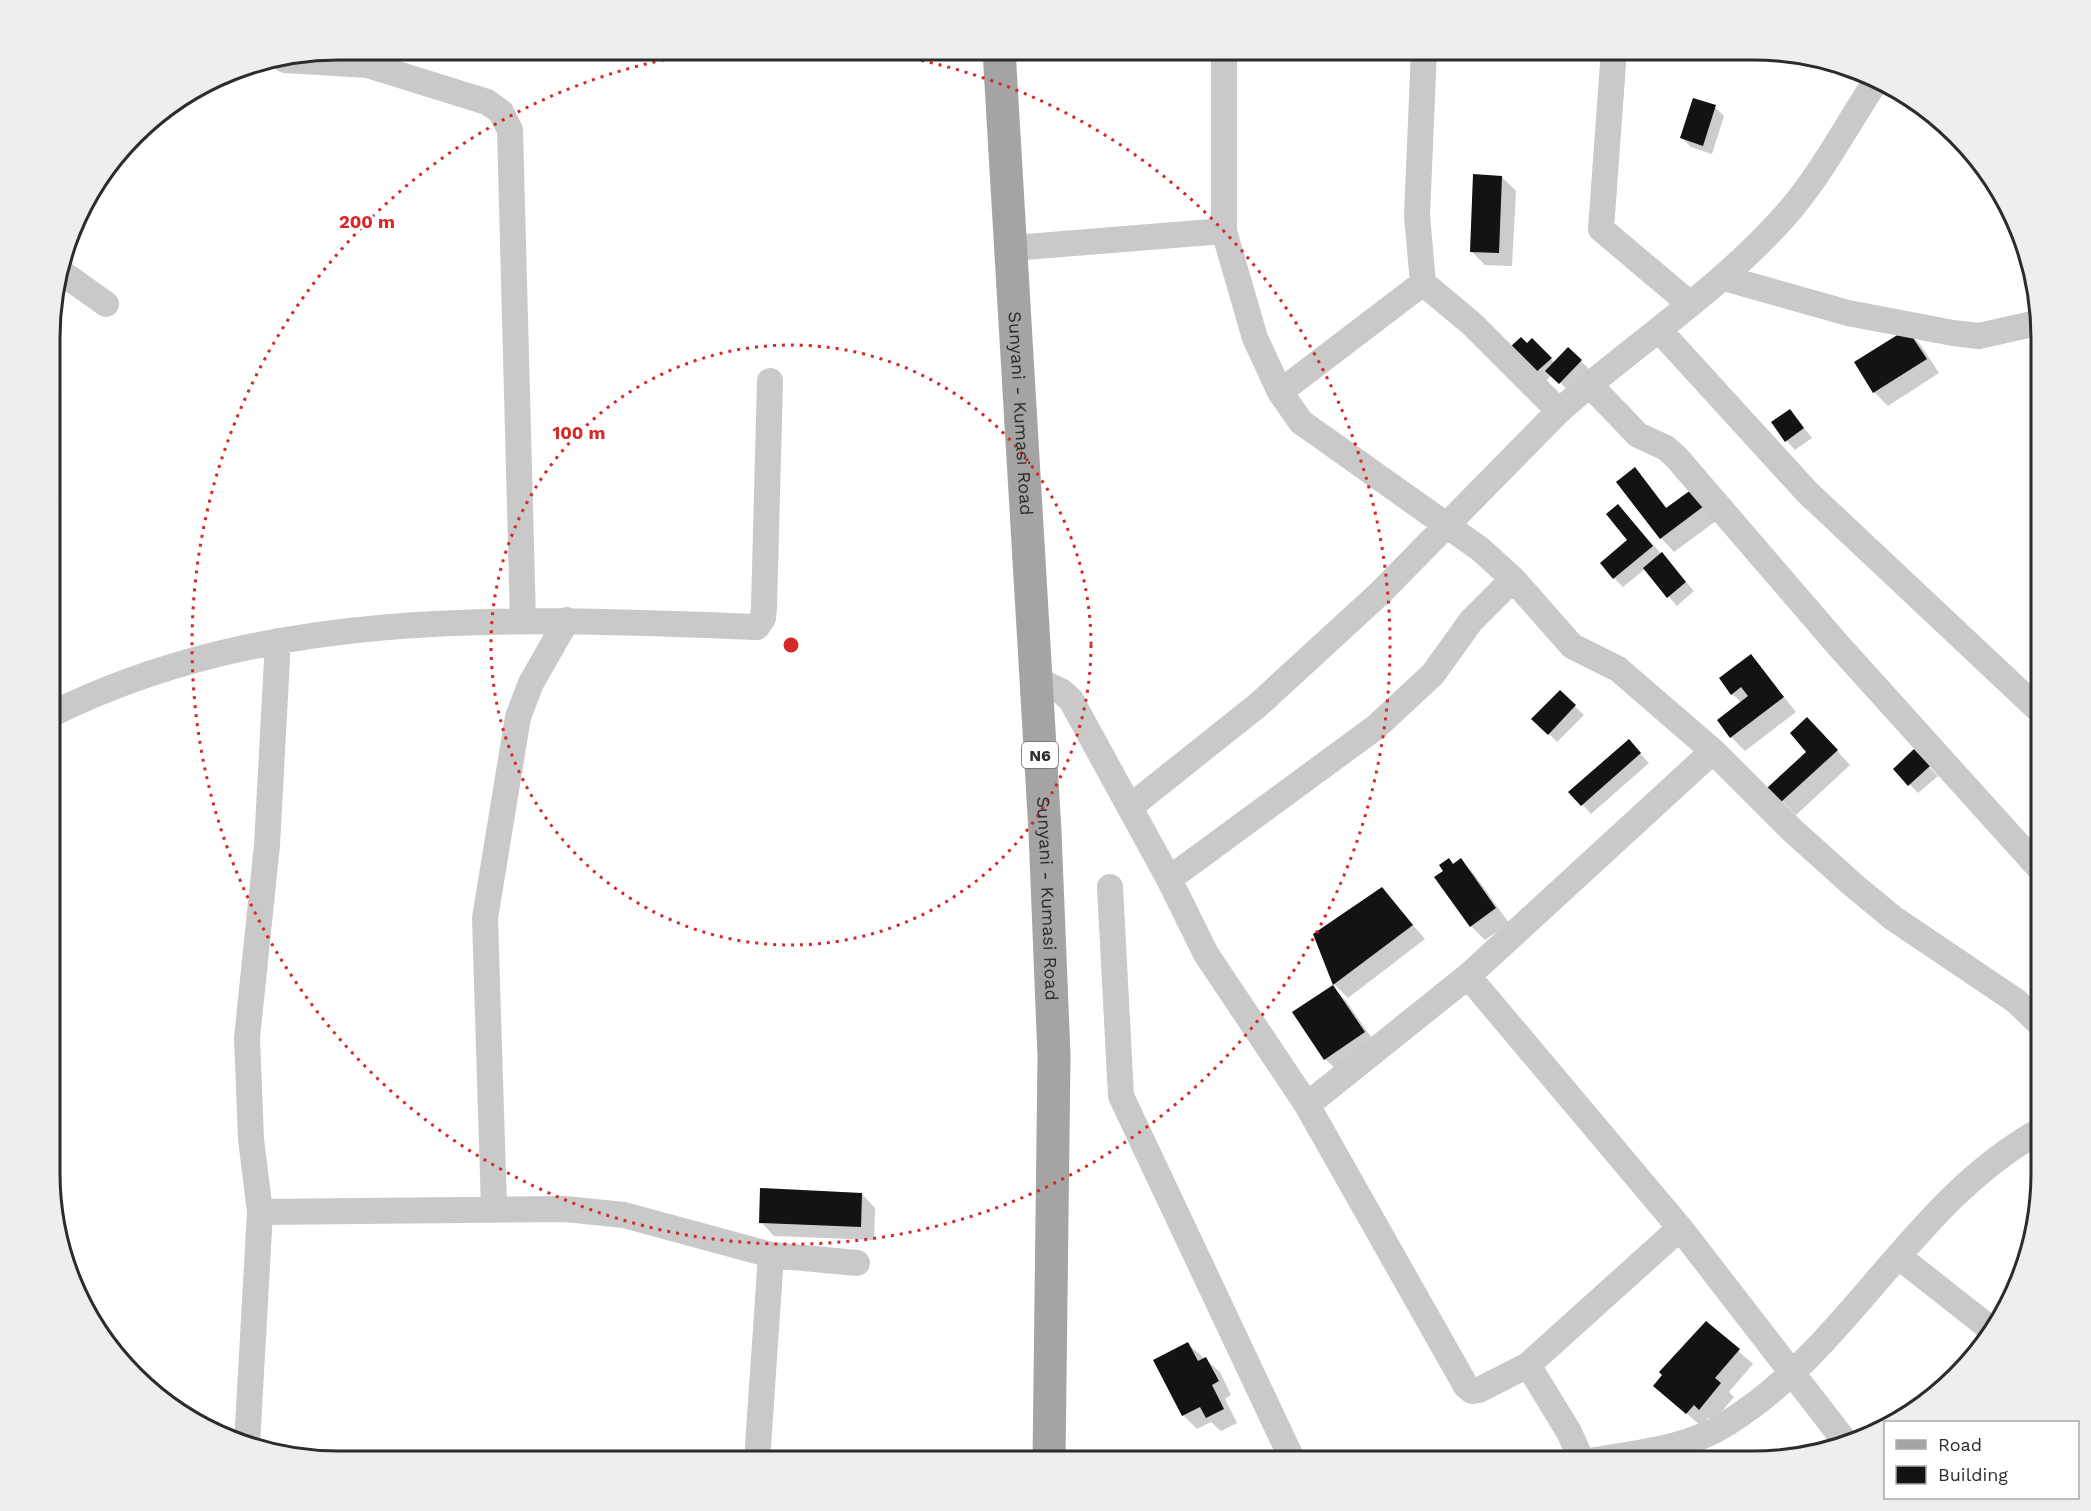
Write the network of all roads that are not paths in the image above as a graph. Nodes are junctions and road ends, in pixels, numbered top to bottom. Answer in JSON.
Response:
{"nodes":[{"id":1,"x":1000,"y":60,"type":"edge"},
{"id":2,"x":1224,"y":60,"type":"edge"},
{"id":3,"x":1424,"y":60,"type":"edge"},
{"id":4,"x":1613,"y":60,"type":"edge"},
{"id":5,"x":310,"y":62,"type":"edge"},
{"id":6,"x":1872,"y":87,"type":"edge"},
{"id":7,"x":1224,"y":231,"type":"junction"},
{"id":8,"x":1012,"y":248,"type":"junction"},
{"id":9,"x":67,"y":276,"type":"edge"},
{"id":10,"x":1724,"y":278,"type":"junction"},
{"id":11,"x":1423,"y":283,"type":"junction"},
{"id":12,"x":106,"y":304,"type":"dead end"},
{"id":13,"x":1690,"y":304,"type":"junction"},
{"id":14,"x":2030,"y":324,"type":"edge"},
{"id":15,"x":1659,"y":331,"type":"junction"},
{"id":16,"x":770,"y":381,"type":"dead end"},
{"id":17,"x":1589,"y":384,"type":"junction"},
{"id":18,"x":1280,"y":392,"type":"junction"},
{"id":19,"x":1559,"y":411,"type":"junction"},
{"id":20,"x":1448,"y":527,"type":"junction"},
{"id":21,"x":1513,"y":579,"type":"junction"},
{"id":22,"x":524,"y":620,"type":"junction"},
{"id":23,"x":567,"y":620,"type":"junction"},
{"id":24,"x":278,"y":641,"type":"junction"},
{"id":25,"x":1035,"y":679,"type":"junction"},
{"id":26,"x":2031,"y":703,"type":"edge"},
{"id":27,"x":60,"y":710,"type":"edge"},
{"id":28,"x":1713,"y":751,"type":"junction"},
{"id":29,"x":1130,"y":807,"type":"junction"},
{"id":30,"x":2031,"y":859,"type":"edge"},
{"id":31,"x":1169,"y":879,"type":"junction"},
{"id":32,"x":1110,"y":886,"type":"dead end"},
{"id":33,"x":1468,"y":976,"type":"junction"},
{"id":34,"x":2031,"y":1015,"type":"edge"},
{"id":35,"x":1307,"y":1105,"type":"junction"},
{"id":36,"x":2031,"y":1137,"type":"edge"},
{"id":37,"x":494,"y":1208,"type":"junction"},
{"id":38,"x":260,"y":1212,"type":"junction"},
{"id":39,"x":1680,"y":1228,"type":"junction"},
{"id":40,"x":771,"y":1255,"type":"junction"},
{"id":41,"x":1898,"y":1256,"type":"junction"},
{"id":42,"x":857,"y":1263,"type":"dead end"},
{"id":43,"x":1985,"y":1325,"type":"edge"},
{"id":44,"x":1528,"y":1365,"type":"junction"},
{"id":45,"x":1793,"y":1373,"type":"junction"},
{"id":46,"x":247,"y":1435,"type":"edge"},
{"id":47,"x":1841,"y":1436,"type":"edge"},
{"id":48,"x":758,"y":1451,"type":"edge"},
{"id":49,"x":1049,"y":1451,"type":"edge"},
{"id":50,"x":1288,"y":1451,"type":"edge"},
{"id":51,"x":1578,"y":1451,"type":"edge"},
{"id":52,"x":1648,"y":1451,"type":"edge"}],
"edges":[{"from":1,"to":8,"type":"main road","name":"Sunyani - Kumasi Road","number":"N6"},
{"from":2,"to":7,"type":"street"},
{"from":3,"to":11,"type":"street"},
{"from":4,"to":13,"type":"street"},
{"from":5,"to":22,"type":"street"},
{"from":6,"to":10,"type":"street"},
{"from":7,"to":8,"type":"street"},
{"from":7,"to":18,"type":"street"},
{"from":8,"to":25,"type":"main road","name":"Sunyani - Kumasi Road","number":"N6"},
{"from":9,"to":12,"type":"street"},
{"from":10,"to":13,"type":"street"},
{"from":10,"to":14,"type":"street"},
{"from":11,"to":18,"type":"street"},
{"from":11,"to":19,"type":"street"},
{"from":13,"to":15,"type":"street"},
{"from":15,"to":17,"type":"street"},
{"from":15,"to":26,"type":"street"},
{"from":16,"to":23,"type":"street"},
{"from":17,"to":19,"type":"street"},
{"from":17,"to":30,"type":"street"},
{"from":18,"to":20,"type":"street"},
{"from":19,"to":20,"type":"street"},
{"from":20,"to":21,"type":"street"},
{"from":20,"to":29,"type":"street"},
{"from":21,"to":28,"type":"street"},
{"from":21,"to":31,"type":"street"},
{"from":22,"to":23,"type":"street"},
{"from":22,"to":24,"type":"street"},
{"from":23,"to":37,"type":"street"},
{"from":24,"to":27,"type":"street"},
{"from":24,"to":38,"type":"street"},
{"from":25,"to":29,"type":"street"},
{"from":25,"to":49,"type":"main road","name":"Sunyani - Kumasi Road","number":"N6"},
{"from":28,"to":33,"type":"street"},
{"from":28,"to":34,"type":"street"},
{"from":29,"to":31,"type":"street"},
{"from":31,"to":35,"type":"street"},
{"from":32,"to":50,"type":"street"},
{"from":33,"to":35,"type":"street"},
{"from":33,"to":39,"type":"street"},
{"from":35,"to":44,"type":"street"},
{"from":36,"to":41,"type":"street"},
{"from":37,"to":38,"type":"street"},
{"from":37,"to":40,"type":"street"},
{"from":38,"to":46,"type":"street"},
{"from":39,"to":44,"type":"street"},
{"from":39,"to":45,"type":"street"},
{"from":40,"to":42,"type":"street"},
{"from":40,"to":48,"type":"street"},
{"from":41,"to":43,"type":"street"},
{"from":41,"to":45,"type":"street"},
{"from":44,"to":51,"type":"street"},
{"from":45,"to":47,"type":"street"},
{"from":45,"to":52,"type":"street"}]}
